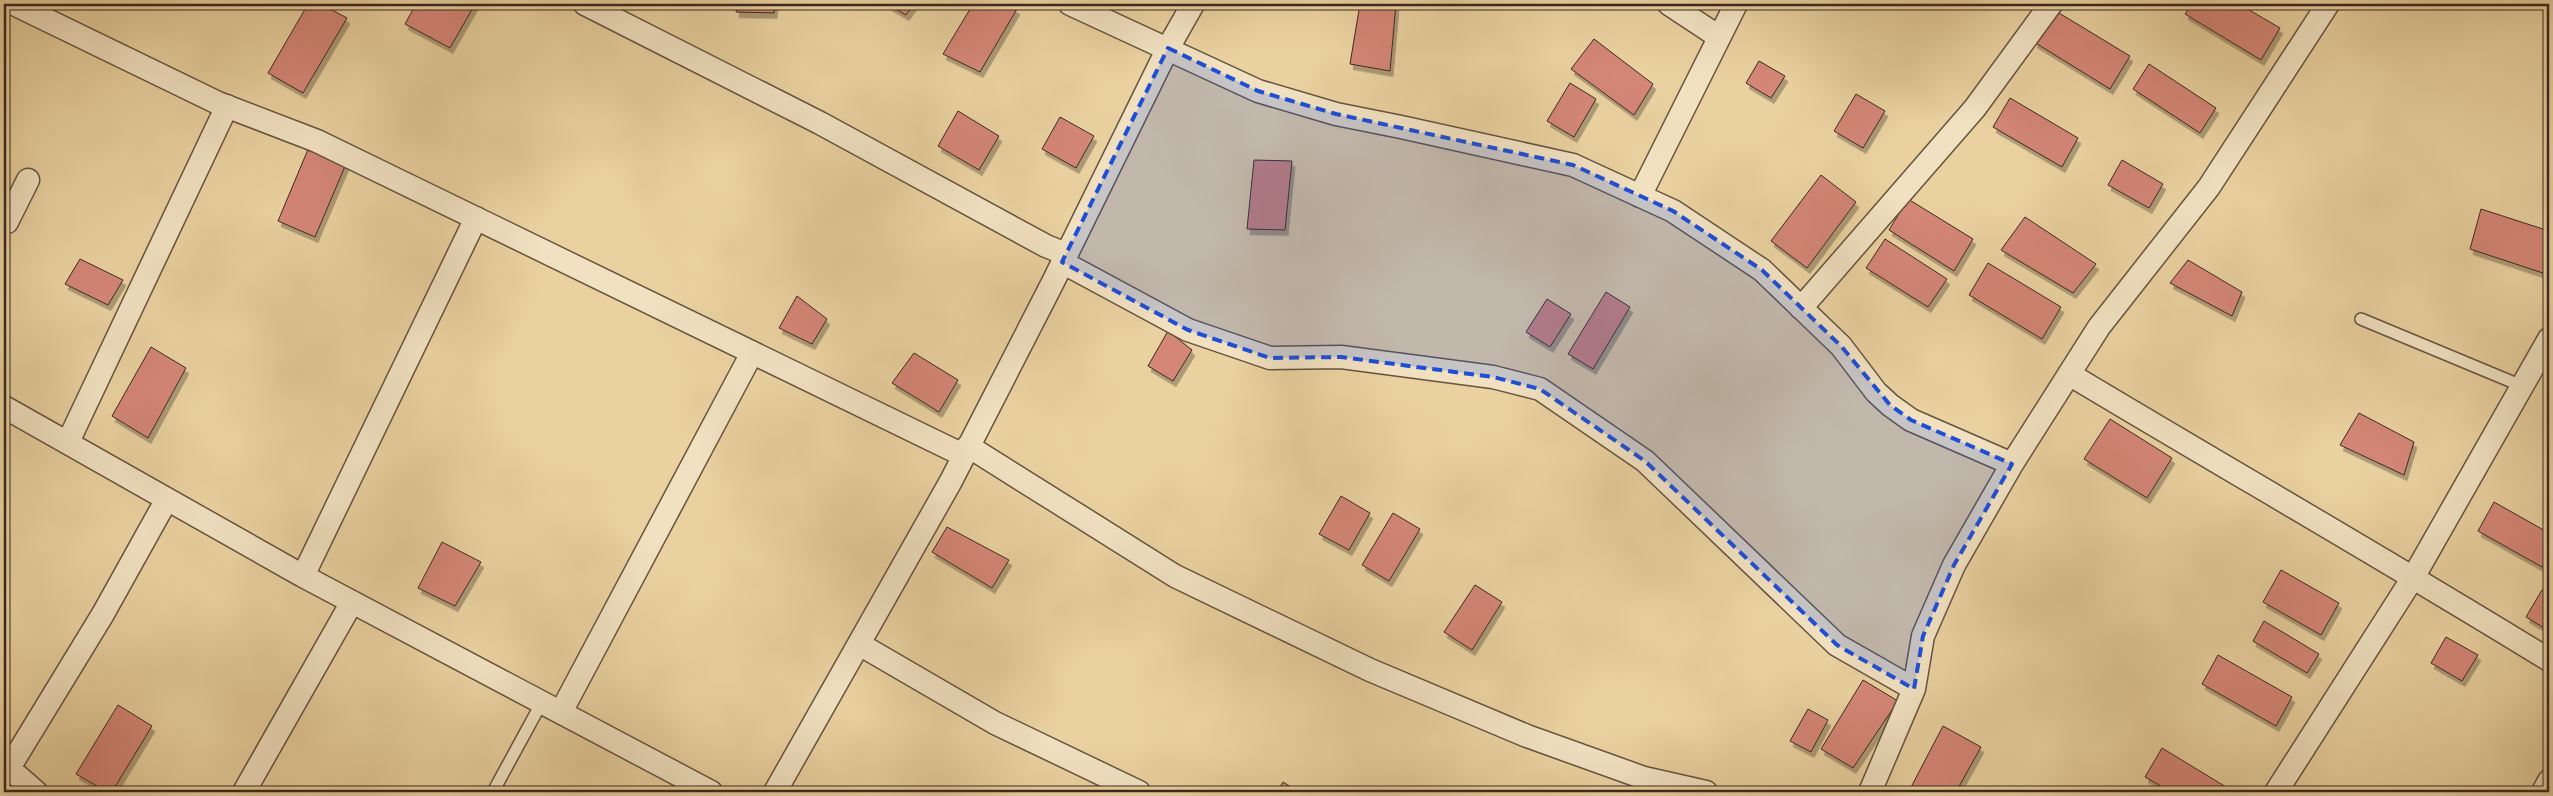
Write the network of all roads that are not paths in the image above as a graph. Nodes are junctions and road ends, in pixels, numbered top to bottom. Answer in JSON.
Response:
{"nodes":[{"id":1,"x":14,"y":4,"type":"edge"},
{"id":2,"x":585,"y":4,"type":"edge"},
{"id":3,"x":1070,"y":4,"type":"edge"},
{"id":4,"x":1193,"y":4,"type":"edge"},
{"id":5,"x":1670,"y":4,"type":"edge"},
{"id":6,"x":1736,"y":4,"type":"edge"},
{"id":7,"x":2051,"y":4,"type":"edge"},
{"id":8,"x":2328,"y":4,"type":"edge"},
{"id":9,"x":1719,"y":37,"type":"junction"},
{"id":10,"x":1168,"y":48,"type":"junction"},
{"id":11,"x":227,"y":106,"type":"junction"},
{"id":12,"x":28,"y":180,"type":"dead end"},
{"id":13,"x":1640,"y":196,"type":"junction"},
{"id":14,"x":476,"y":218,"type":"junction"},
{"id":15,"x":4,"y":224,"type":"edge"},
{"id":16,"x":1064,"y":258,"type":"junction"},
{"id":17,"x":1801,"y":308,"type":"junction"},
{"id":18,"x":2361,"y":319,"type":"dead end"},
{"id":19,"x":2549,"y":339,"type":"edge"},
{"id":20,"x":752,"y":353,"type":"junction"},
{"id":21,"x":2069,"y":374,"type":"junction"},
{"id":22,"x":2522,"y":386,"type":"junction"},
{"id":23,"x":4,"y":407,"type":"edge"},
{"id":24,"x":68,"y":442,"type":"junction"},
{"id":25,"x":966,"y":451,"type":"junction"},
{"id":26,"x":2012,"y":464,"type":"junction"},
{"id":27,"x":167,"y":499,"type":"junction"},
{"id":28,"x":303,"y":576,"type":"junction"},
{"id":29,"x":2414,"y":576,"type":"junction"},
{"id":30,"x":352,"y":602,"type":"junction"},
{"id":31,"x":859,"y":644,"type":"junction"},
{"id":32,"x":2549,"y":660,"type":"edge"},
{"id":33,"x":1914,"y":689,"type":"junction"},
{"id":34,"x":552,"y":707,"type":"junction"},
{"id":35,"x":6,"y":766,"type":"edge"},
{"id":36,"x":2549,"y":781,"type":"edge"},
{"id":37,"x":36,"y":792,"type":"edge"},
{"id":38,"x":244,"y":792,"type":"edge"},
{"id":39,"x":492,"y":792,"type":"edge"},
{"id":40,"x":711,"y":792,"type":"edge"},
{"id":41,"x":775,"y":792,"type":"edge"},
{"id":42,"x":1139,"y":792,"type":"edge"},
{"id":43,"x":1706,"y":792,"type":"edge"},
{"id":44,"x":1870,"y":792,"type":"edge"},
{"id":45,"x":2276,"y":792,"type":"edge"},
{"id":46,"x":2543,"y":792,"type":"edge"}],
"edges":[{"from":1,"to":11,"type":"street"},
{"from":2,"to":16,"type":"street"},
{"from":3,"to":10,"type":"street"},
{"from":4,"to":10,"type":"street"},
{"from":5,"to":9,"type":"street"},
{"from":6,"to":9,"type":"street"},
{"from":7,"to":17,"type":"street"},
{"from":8,"to":21,"type":"street"},
{"from":9,"to":13,"type":"street"},
{"from":10,"to":13,"type":"street"},
{"from":10,"to":16,"type":"street"},
{"from":11,"to":14,"type":"street"},
{"from":11,"to":24,"type":"street"},
{"from":12,"to":15,"type":"street"},
{"from":13,"to":17,"type":"street"},
{"from":14,"to":20,"type":"street"},
{"from":14,"to":28,"type":"street"},
{"from":16,"to":25,"type":"street"},
{"from":16,"to":33,"type":"street"},
{"from":17,"to":26,"type":"street"},
{"from":18,"to":22,"type":"lane"},
{"from":19,"to":22,"type":"street"},
{"from":20,"to":25,"type":"street"},
{"from":20,"to":34,"type":"street"},
{"from":21,"to":26,"type":"street"},
{"from":21,"to":29,"type":"street"},
{"from":22,"to":29,"type":"street"},
{"from":23,"to":24,"type":"street"},
{"from":24,"to":27,"type":"street"},
{"from":25,"to":31,"type":"street"},
{"from":25,"to":43,"type":"street"},
{"from":26,"to":33,"type":"street"},
{"from":27,"to":28,"type":"street"},
{"from":27,"to":35,"type":"street"},
{"from":28,"to":30,"type":"street"},
{"from":29,"to":32,"type":"street"},
{"from":29,"to":45,"type":"street"},
{"from":30,"to":34,"type":"street"},
{"from":30,"to":38,"type":"street"},
{"from":31,"to":41,"type":"street"},
{"from":31,"to":42,"type":"street"},
{"from":33,"to":44,"type":"street"},
{"from":34,"to":39,"type":"lane"},
{"from":34,"to":40,"type":"street"},
{"from":35,"to":37,"type":"street"},
{"from":36,"to":46,"type":"street"}]}
